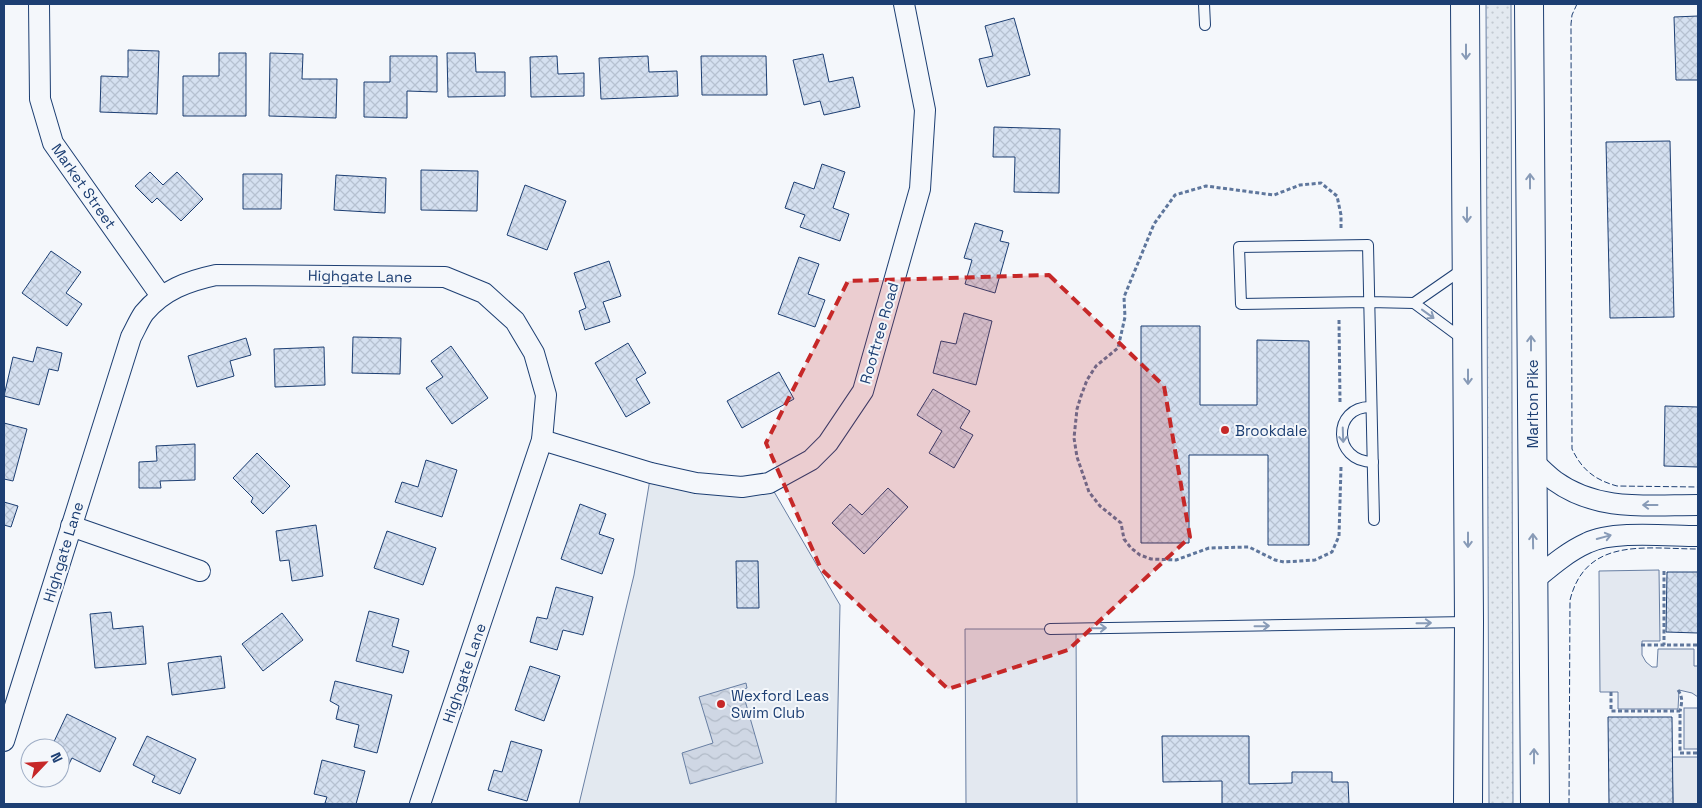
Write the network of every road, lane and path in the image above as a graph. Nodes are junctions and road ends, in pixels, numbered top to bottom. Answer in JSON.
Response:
{"nodes":[{"id":1,"x":39,"y":4,"type":"edge"},
{"id":2,"x":904,"y":4,"type":"edge"},
{"id":3,"x":1204,"y":4,"type":"edge"},
{"id":4,"x":1465,"y":4,"type":"edge"},
{"id":5,"x":1529,"y":4,"type":"edge"},
{"id":6,"x":1204,"y":25,"type":"dead end"},
{"id":7,"x":1342,"y":246,"type":"junction"},
{"id":8,"x":1468,"y":265,"type":"junction"},
{"id":9,"x":161,"y":296,"type":"junction"},
{"id":10,"x":1369,"y":302,"type":"junction"},
{"id":11,"x":1414,"y":303,"type":"junction"},
{"id":12,"x":1339,"y":320,"type":"dead end"},
{"id":13,"x":1468,"y":343,"type":"junction"},
{"id":14,"x":1371,"y":407,"type":"junction"},
{"id":15,"x":1336,"y":409,"type":"dead end"},
{"id":16,"x":542,"y":440,"type":"junction"},
{"id":17,"x":1532,"y":460,"type":"junction"},
{"id":18,"x":1341,"y":462,"type":"dead end"},
{"id":19,"x":1373,"y":462,"type":"junction"},
{"id":20,"x":1698,"y":505,"type":"edge"},
{"id":21,"x":1374,"y":520,"type":"dead end"},
{"id":22,"x":71,"y":526,"type":"junction"},
{"id":23,"x":1698,"y":536,"type":"edge"},
{"id":24,"x":200,"y":571,"type":"dead end"},
{"id":25,"x":1664,"y":571,"type":"dead end"},
{"id":26,"x":1533,"y":581,"type":"junction"},
{"id":27,"x":1469,"y":622,"type":"junction"},
{"id":28,"x":1050,"y":629,"type":"dead end"},
{"id":29,"x":1641,"y":645,"type":"dead end"},
{"id":30,"x":1664,"y":645,"type":"junction"},
{"id":31,"x":1698,"y":645,"type":"edge"},
{"id":32,"x":1678,"y":690,"type":"dead end"},
{"id":33,"x":1611,"y":692,"type":"dead end"},
{"id":34,"x":1680,"y":711,"type":"junction"},
{"id":35,"x":4,"y":742,"type":"edge"},
{"id":36,"x":1698,"y":753,"type":"edge"},
{"id":37,"x":420,"y":804,"type":"edge"},
{"id":38,"x":1468,"y":804,"type":"edge"},
{"id":39,"x":1535,"y":804,"type":"edge"}],
"edges":[{"from":1,"to":9,"type":"street","name":"Market Street"},
{"from":2,"to":16,"type":"street","name":"Rooftree Road"},
{"from":3,"to":6,"type":"lane"},
{"from":4,"to":8,"type":"highway","one_way":true},
{"from":17,"to":5,"type":"highway","name":"Marlton Pike","one_way":true},
{"from":7,"to":10,"type":"lane"},
{"from":7,"to":10,"type":"lane"},
{"from":7,"to":18,"type":"path"},
{"from":8,"to":11,"type":"lane"},
{"from":8,"to":13,"type":"highway"},
{"from":9,"to":16,"type":"street","name":"Highgate Lane"},
{"from":9,"to":22,"type":"street","name":"Highgate Lane"},
{"from":10,"to":11,"type":"lane"},
{"from":10,"to":14,"type":"lane"},
{"from":11,"to":13,"type":"lane","one_way":true},
{"from":12,"to":15,"type":"path"},
{"from":13,"to":27,"type":"highway","one_way":true},
{"from":14,"to":19,"type":"lane"},
{"from":14,"to":19,"type":"lane","one_way":true},
{"from":16,"to":37,"type":"street","name":"Highgate Lane"},
{"from":20,"to":17,"type":"street","one_way":true},
{"from":26,"to":17,"type":"highway","name":"Marlton Pike","one_way":true},
{"from":19,"to":21,"type":"lane"},
{"from":22,"to":24,"type":"street"},
{"from":22,"to":35,"type":"street","name":"Highgate Lane"},
{"from":26,"to":23,"type":"street","one_way":true},
{"from":25,"to":30,"type":"path"},
{"from":39,"to":26,"type":"highway","name":"Marlton Pike","one_way":true},
{"from":28,"to":27,"type":"lane","one_way":true},
{"from":27,"to":38,"type":"highway"},
{"from":29,"to":30,"type":"path"},
{"from":30,"to":31,"type":"path"},
{"from":32,"to":34,"type":"path"},
{"from":33,"to":34,"type":"path"},
{"from":34,"to":36,"type":"path"}]}
